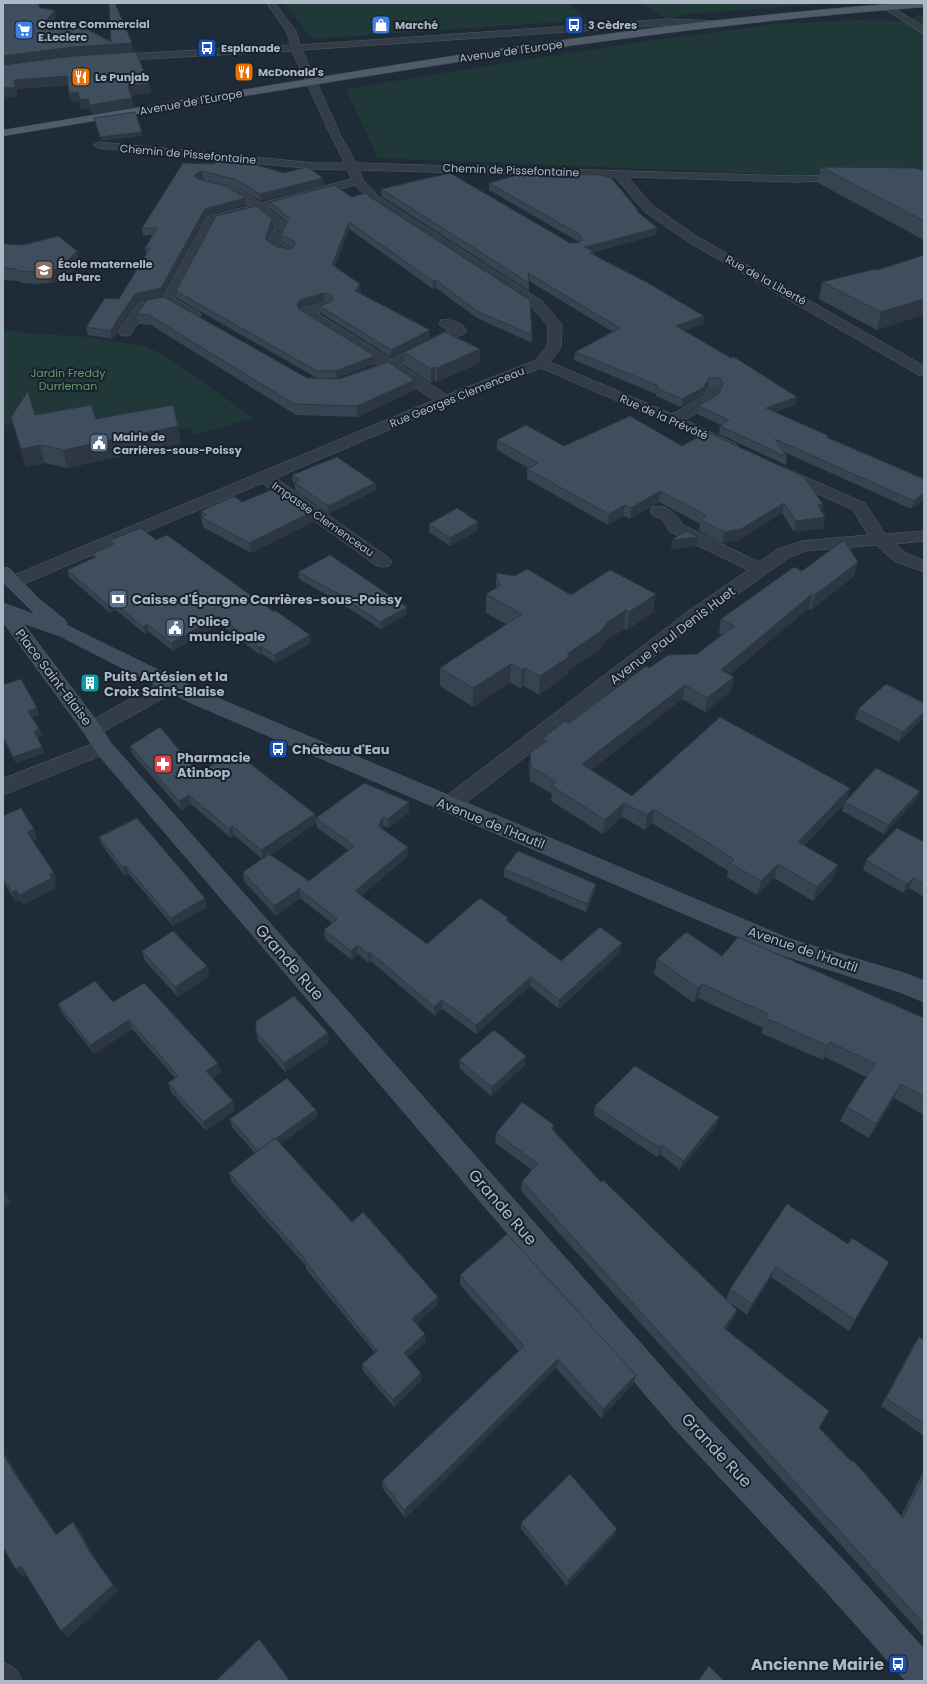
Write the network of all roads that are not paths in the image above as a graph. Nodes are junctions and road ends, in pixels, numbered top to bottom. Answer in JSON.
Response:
{"nodes":[{"id":1,"x":271,"y":3,"type":"edge"},
{"id":2,"x":924,"y":4,"type":"edge"},
{"id":3,"x":882,"y":5,"type":"edge"},
{"id":4,"x":716,"y":23,"type":"junction"},
{"id":5,"x":924,"y":31,"type":"edge"},
{"id":6,"x":297,"y":47,"type":"junction"},
{"id":7,"x":99,"y":62,"type":"edge"},
{"id":8,"x":313,"y":85,"type":"junction"},
{"id":9,"x":3,"y":133,"type":"edge"},
{"id":10,"x":3,"y":142,"type":"edge"},
{"id":11,"x":99,"y":145,"type":"edge"},
{"id":12,"x":352,"y":166,"type":"junction"},
{"id":13,"x":440,"y":168,"type":"junction"},
{"id":14,"x":619,"y":174,"type":"junction"},
{"id":15,"x":860,"y":177,"type":"edge"},
{"id":16,"x":460,"y":180,"type":"edge"},
{"id":17,"x":358,"y":182,"type":"junction"},
{"id":18,"x":203,"y":183,"type":"edge"},
{"id":19,"x":259,"y":207,"type":"junction"},
{"id":20,"x":288,"y":252,"type":"edge"},
{"id":21,"x":168,"y":300,"type":"junction"},
{"id":22,"x":325,"y":306,"type":"edge"},
{"id":23,"x":208,"y":323,"type":"edge"},
{"id":24,"x":446,"y":323,"type":"dead end"},
{"id":25,"x":125,"y":332,"type":"dead end"},
{"id":26,"x":541,"y":363,"type":"junction"},
{"id":27,"x":390,"y":364,"type":"junction"},
{"id":28,"x":375,"y":370,"type":"edge"},
{"id":29,"x":924,"y":372,"type":"edge"},
{"id":30,"x":713,"y":390,"type":"edge"},
{"id":31,"x":446,"y":401,"type":"junction"},
{"id":32,"x":673,"y":420,"type":"junction"},
{"id":33,"x":744,"y":454,"type":"edge"},
{"id":34,"x":773,"y":467,"type":"edge"},
{"id":35,"x":264,"y":477,"type":"junction"},
{"id":36,"x":658,"y":511,"type":"dead end"},
{"id":37,"x":924,"y":536,"type":"edge"},
{"id":38,"x":880,"y":540,"type":"junction"},
{"id":39,"x":383,"y":562,"type":"dead end"},
{"id":40,"x":924,"y":566,"type":"edge"},
{"id":41,"x":761,"y":570,"type":"junction"},
{"id":42,"x":8,"y":577,"type":"edge"},
{"id":43,"x":3,"y":610,"type":"edge"},
{"id":44,"x":67,"y":632,"type":"junction"},
{"id":45,"x":170,"y":685,"type":"junction"},
{"id":46,"x":97,"y":738,"type":"junction"},
{"id":47,"x":3,"y":787,"type":"edge"},
{"id":48,"x":449,"y":805,"type":"junction"},
{"id":49,"x":924,"y":992,"type":"edge"},
{"id":50,"x":924,"y":1675,"type":"edge"}],
"edges":[{"from":1,"to":6,"type":"street","name":"Rue Georges Clemenceau"},
{"from":2,"to":3,"type":"main road","name":"Avenue de l'Europe"},
{"from":3,"to":4,"type":"main road","name":"Avenue de l'Europe"},
{"from":3,"to":5,"type":"street"},
{"from":4,"to":6,"type":"street"},
{"from":4,"to":8,"type":"main road","name":"Avenue de l'Europe"},
{"from":6,"to":7,"type":"street"},
{"from":6,"to":8,"type":"street","name":"Rue Georges Clemenceau"},
{"from":8,"to":9,"type":"main road","name":"Avenue de l'Europe"},
{"from":8,"to":10,"type":"main road","name":"Avenue de l'Europe"},
{"from":8,"to":12,"type":"street","name":"Rue Georges Clemenceau"},
{"from":11,"to":12,"type":"street","name":"Chemin de Pissefontaine"},
{"from":12,"to":13,"type":"street","name":"Chemin de Pissefontaine"},
{"from":12,"to":17,"type":"street","name":"Rue Georges Clemenceau"},
{"from":13,"to":14,"type":"street","name":"Chemin de Pissefontaine"},
{"from":13,"to":16,"type":"street"},
{"from":14,"to":15,"type":"street","name":"Chemin de Pissefontaine"},
{"from":14,"to":29,"type":"street","name":"Rue de la Liberté"},
{"from":17,"to":19,"type":"street"},
{"from":17,"to":26,"type":"street","name":"Rue Georges Clemenceau"},
{"from":18,"to":19,"type":"street"},
{"from":19,"to":20,"type":"street"},
{"from":19,"to":21,"type":"street"},
{"from":21,"to":23,"type":"street"},
{"from":21,"to":25,"type":"street"},
{"from":22,"to":27,"type":"street"},
{"from":24,"to":27,"type":"street"},
{"from":26,"to":31,"type":"street","name":"Rue Georges Clemenceau"},
{"from":26,"to":32,"type":"street","name":"Rue de la Prévôté"},
{"from":27,"to":28,"type":"street"},
{"from":27,"to":31,"type":"street"},
{"from":30,"to":32,"type":"street"},
{"from":31,"to":35,"type":"street","name":"Rue Georges Clemenceau"},
{"from":32,"to":33,"type":"street","name":"Rue de la Prévôté"},
{"from":34,"to":38,"type":"street"},
{"from":35,"to":39,"type":"street","name":"Impasse Clemenceau"},
{"from":35,"to":42,"type":"street","name":"Rue Georges Clemenceau"},
{"from":36,"to":41,"type":"street"},
{"from":37,"to":38,"type":"street","name":"Avenue Paul Denis Huet"},
{"from":38,"to":40,"type":"street"},
{"from":38,"to":41,"type":"street","name":"Avenue Paul Denis Huet"},
{"from":41,"to":48,"type":"street","name":"Avenue Paul Denis Huet"},
{"from":42,"to":44,"type":"street"},
{"from":43,"to":44,"type":"street","name":"Place Saint-Blaise"},
{"from":43,"to":46,"type":"street","name":"Place Saint-Blaise"},
{"from":44,"to":45,"type":"street","name":"Avenue de l'Hautil"},
{"from":45,"to":46,"type":"street","name":"Place Saint-Blaise"},
{"from":45,"to":48,"type":"street","name":"Avenue de l'Hautil"},
{"from":46,"to":47,"type":"street"},
{"from":46,"to":50,"type":"street","name":"Grande Rue"},
{"from":48,"to":49,"type":"street","name":"Avenue de l'Hautil"}]}
